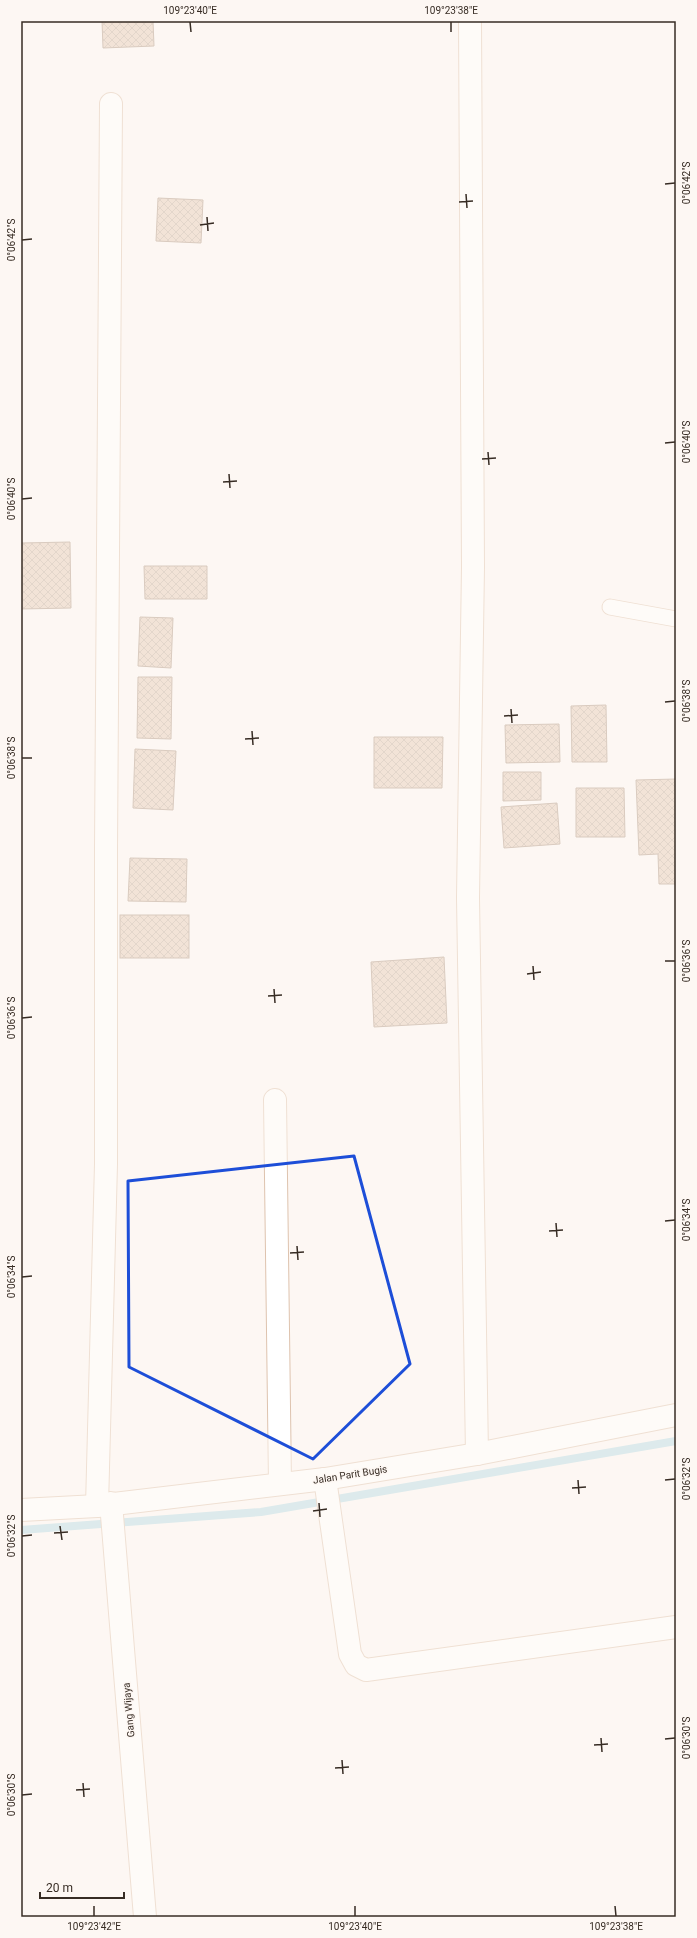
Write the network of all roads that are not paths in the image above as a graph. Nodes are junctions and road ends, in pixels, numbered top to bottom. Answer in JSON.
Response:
{"nodes":[{"id":1,"x":470,"y":21,"type":"edge"},
{"id":2,"x":111,"y":104,"type":"dead end"},
{"id":3,"x":610,"y":607,"type":"dead end"},
{"id":4,"x":676,"y":619,"type":"edge"},
{"id":5,"x":275,"y":1100,"type":"dead end"},
{"id":6,"x":676,"y":1415,"type":"edge"},
{"id":7,"x":477,"y":1454,"type":"junction"},
{"id":8,"x":325,"y":1479,"type":"junction"},
{"id":9,"x":280,"y":1484,"type":"junction"},
{"id":10,"x":104,"y":1505,"type":"junction"},
{"id":11,"x":21,"y":1510,"type":"edge"},
{"id":12,"x":676,"y":1627,"type":"edge"},
{"id":13,"x":145,"y":1917,"type":"edge"}],
"edges":[{"from":1,"to":7,"type":"street"},
{"from":2,"to":10,"type":"street","name":"Gang Wijaya"},
{"from":3,"to":4,"type":"lane"},
{"from":5,"to":9,"type":"street"},
{"from":6,"to":7,"type":"street","name":"Jalan Parit Bugis"},
{"from":7,"to":8,"type":"street","name":"Jalan Parit Bugis"},
{"from":8,"to":9,"type":"street","name":"Jalan Parit Bugis"},
{"from":8,"to":12,"type":"street"},
{"from":9,"to":10,"type":"street","name":"Jalan Parit Bugis"},
{"from":10,"to":11,"type":"street","name":"Jalan Parit Bugis"},
{"from":10,"to":13,"type":"street","name":"Gang Wijaya"}]}
